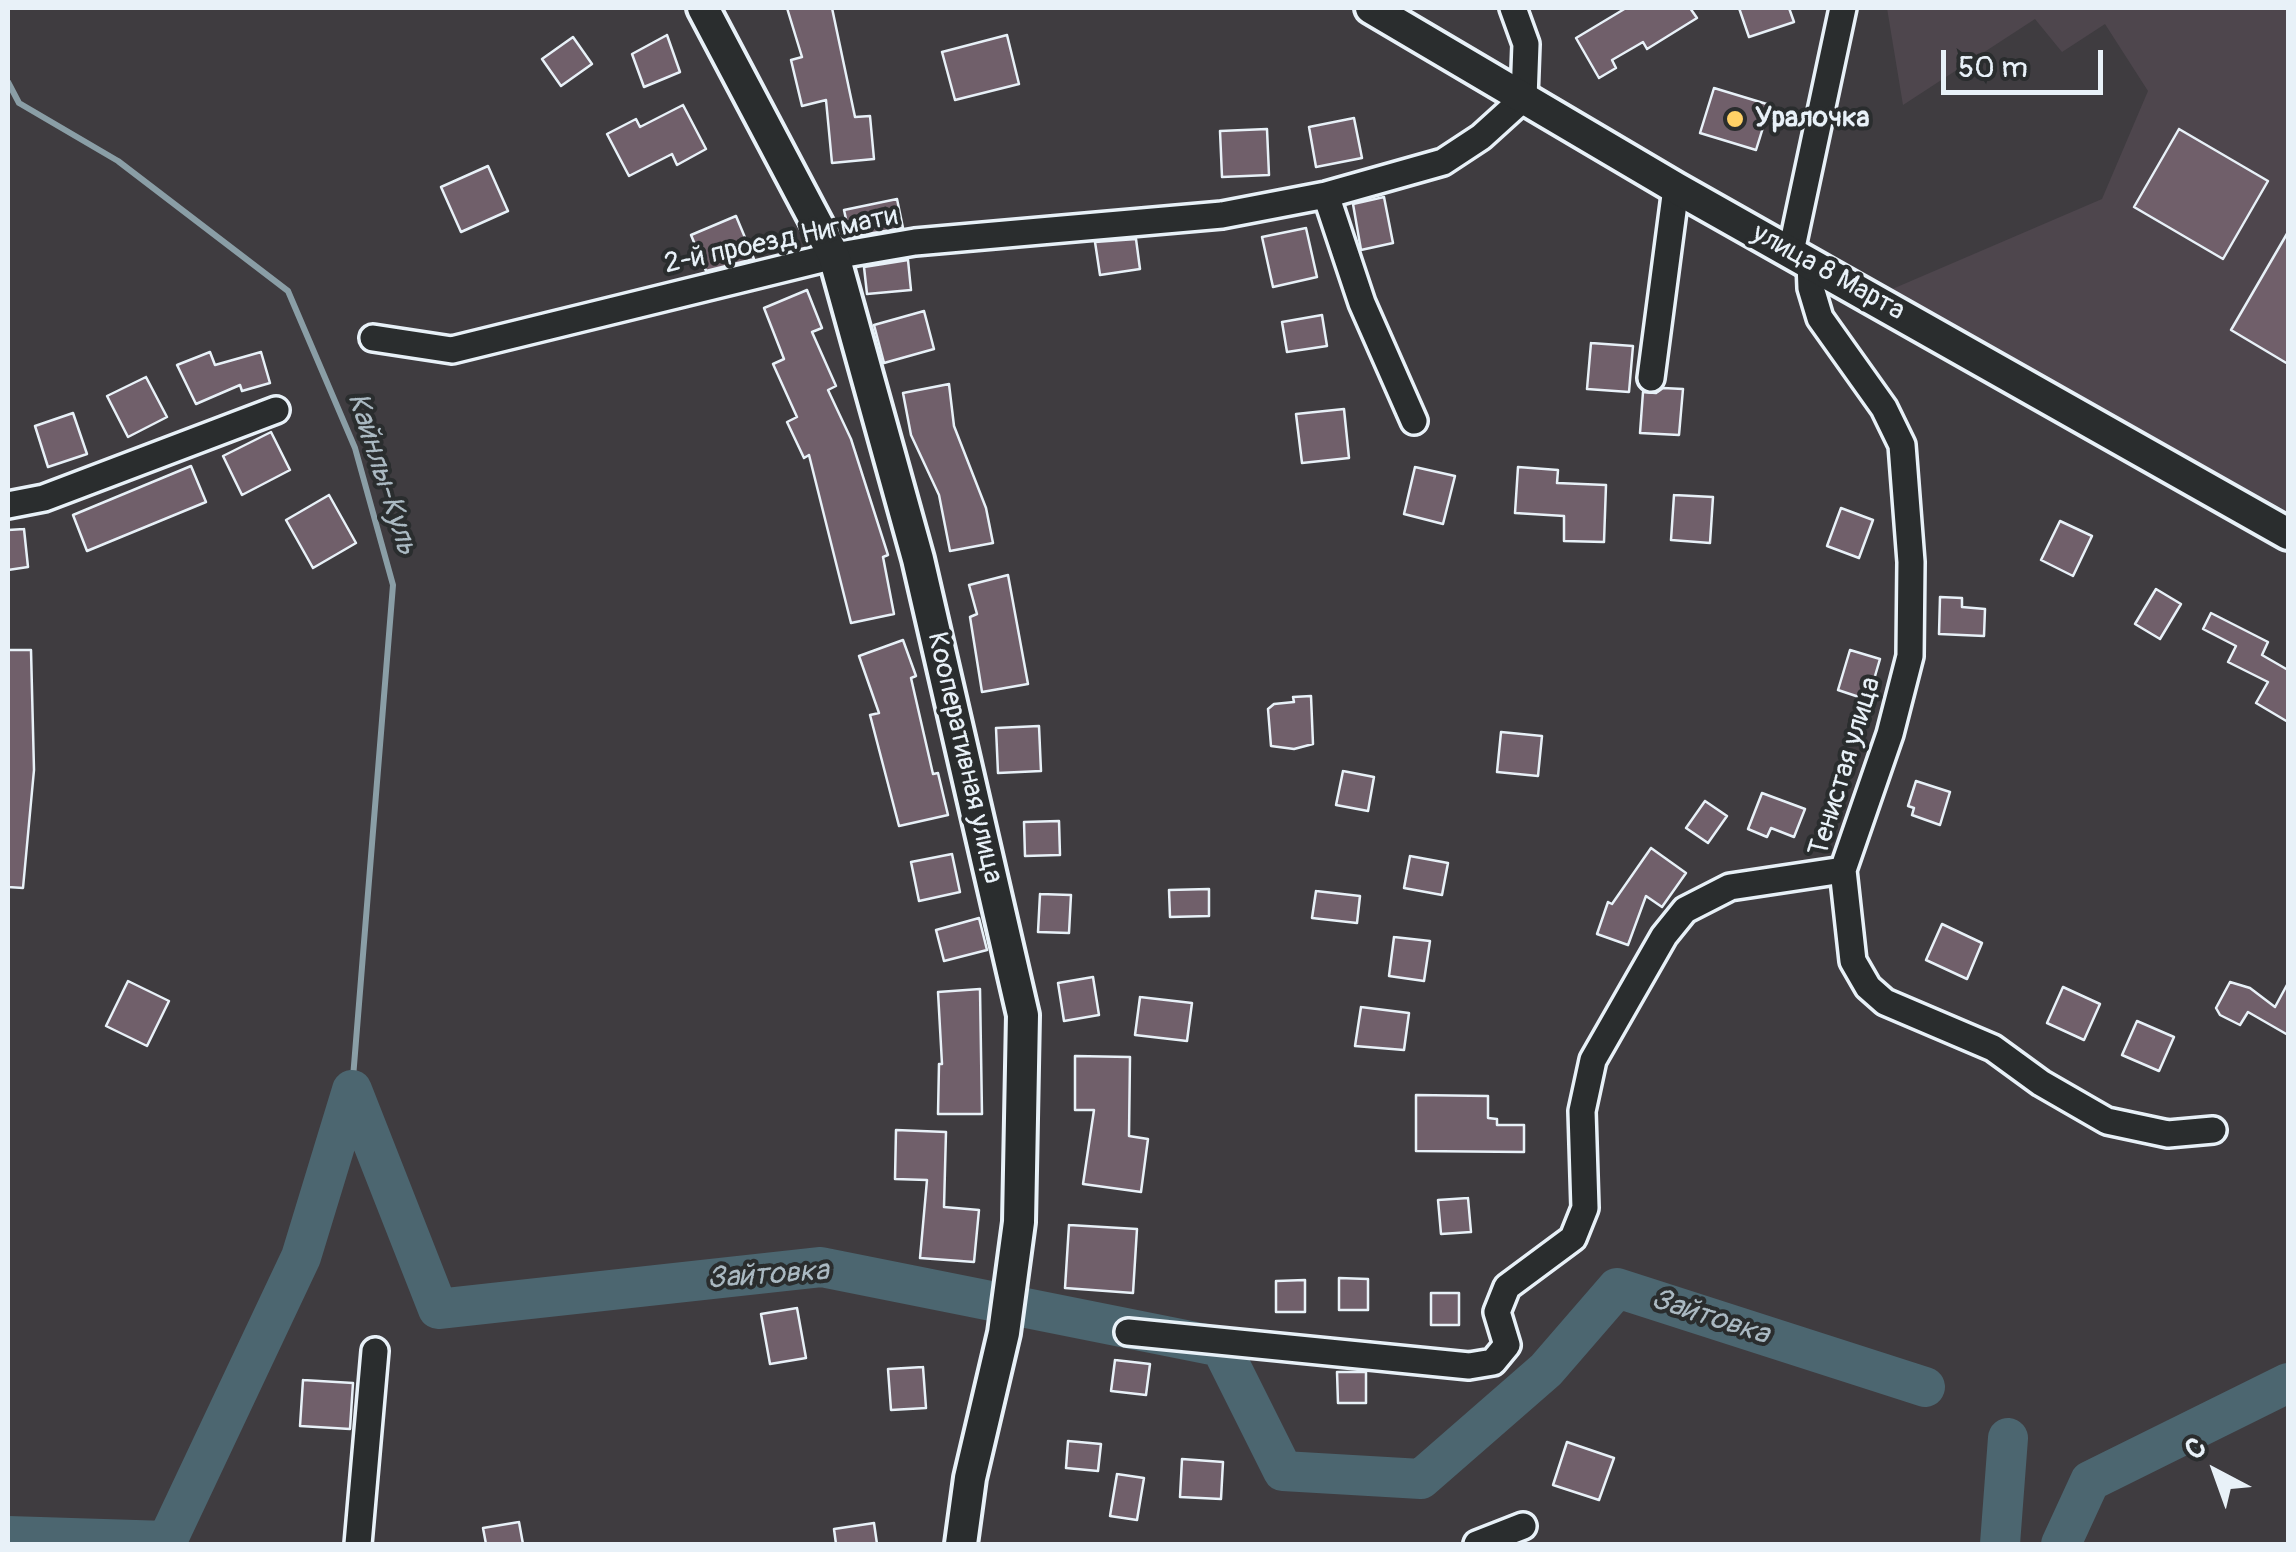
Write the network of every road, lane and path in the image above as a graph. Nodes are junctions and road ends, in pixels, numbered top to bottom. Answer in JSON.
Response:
{"nodes":[{"id":1,"x":704,"y":8,"type":"edge"},
{"id":2,"x":1371,"y":8,"type":"edge"},
{"id":3,"x":1513,"y":8,"type":"edge"},
{"id":4,"x":1842,"y":8,"type":"edge"},
{"id":5,"x":1524,"y":98,"type":"junction"},
{"id":6,"x":1676,"y":188,"type":"junction"},
{"id":7,"x":1326,"y":195,"type":"junction"},
{"id":8,"x":834,"y":256,"type":"junction"},
{"id":9,"x":1800,"y":257,"type":"junction"},
{"id":10,"x":373,"y":338,"type":"dead end"},
{"id":11,"x":1652,"y":378,"type":"dead end"},
{"id":12,"x":276,"y":410,"type":"dead end"},
{"id":13,"x":1414,"y":421,"type":"dead end"},
{"id":14,"x":8,"y":505,"type":"edge"},
{"id":15,"x":2288,"y":534,"type":"edge"},
{"id":16,"x":1843,"y":870,"type":"junction"},
{"id":17,"x":2212,"y":1130,"type":"dead end"},
{"id":18,"x":1128,"y":1332,"type":"dead end"},
{"id":19,"x":374,"y":1351,"type":"dead end"},
{"id":20,"x":1523,"y":1526,"type":"dead end"},
{"id":21,"x":358,"y":1544,"type":"edge"},
{"id":22,"x":961,"y":1544,"type":"edge"},
{"id":23,"x":1477,"y":1544,"type":"edge"}],
"edges":[{"from":1,"to":8,"type":"main road","name":"Кооперативная улица"},
{"from":2,"to":5,"type":"main road","name":"улица 8 Марта"},
{"from":3,"to":5,"type":"street"},
{"from":4,"to":9,"type":"street"},
{"from":5,"to":6,"type":"main road","name":"улица 8 Марта"},
{"from":5,"to":7,"type":"street","name":"2-й проезд Нигмати"},
{"from":6,"to":9,"type":"main road","name":"улица 8 Марта"},
{"from":6,"to":11,"type":"street"},
{"from":7,"to":8,"type":"street","name":"2-й проезд Нигмати"},
{"from":7,"to":13,"type":"street"},
{"from":8,"to":10,"type":"street","name":"2-й проезд Нигмати"},
{"from":8,"to":22,"type":"main road","name":"Кооперативная улица"},
{"from":9,"to":15,"type":"main road","name":"улица 8 Марта"},
{"from":9,"to":16,"type":"street","name":"Тенистая улица"},
{"from":12,"to":14,"type":"street"},
{"from":16,"to":17,"type":"street","name":"Тенистая улица"},
{"from":16,"to":18,"type":"street"},
{"from":19,"to":21,"type":"street"},
{"from":20,"to":23,"type":"street"}]}
